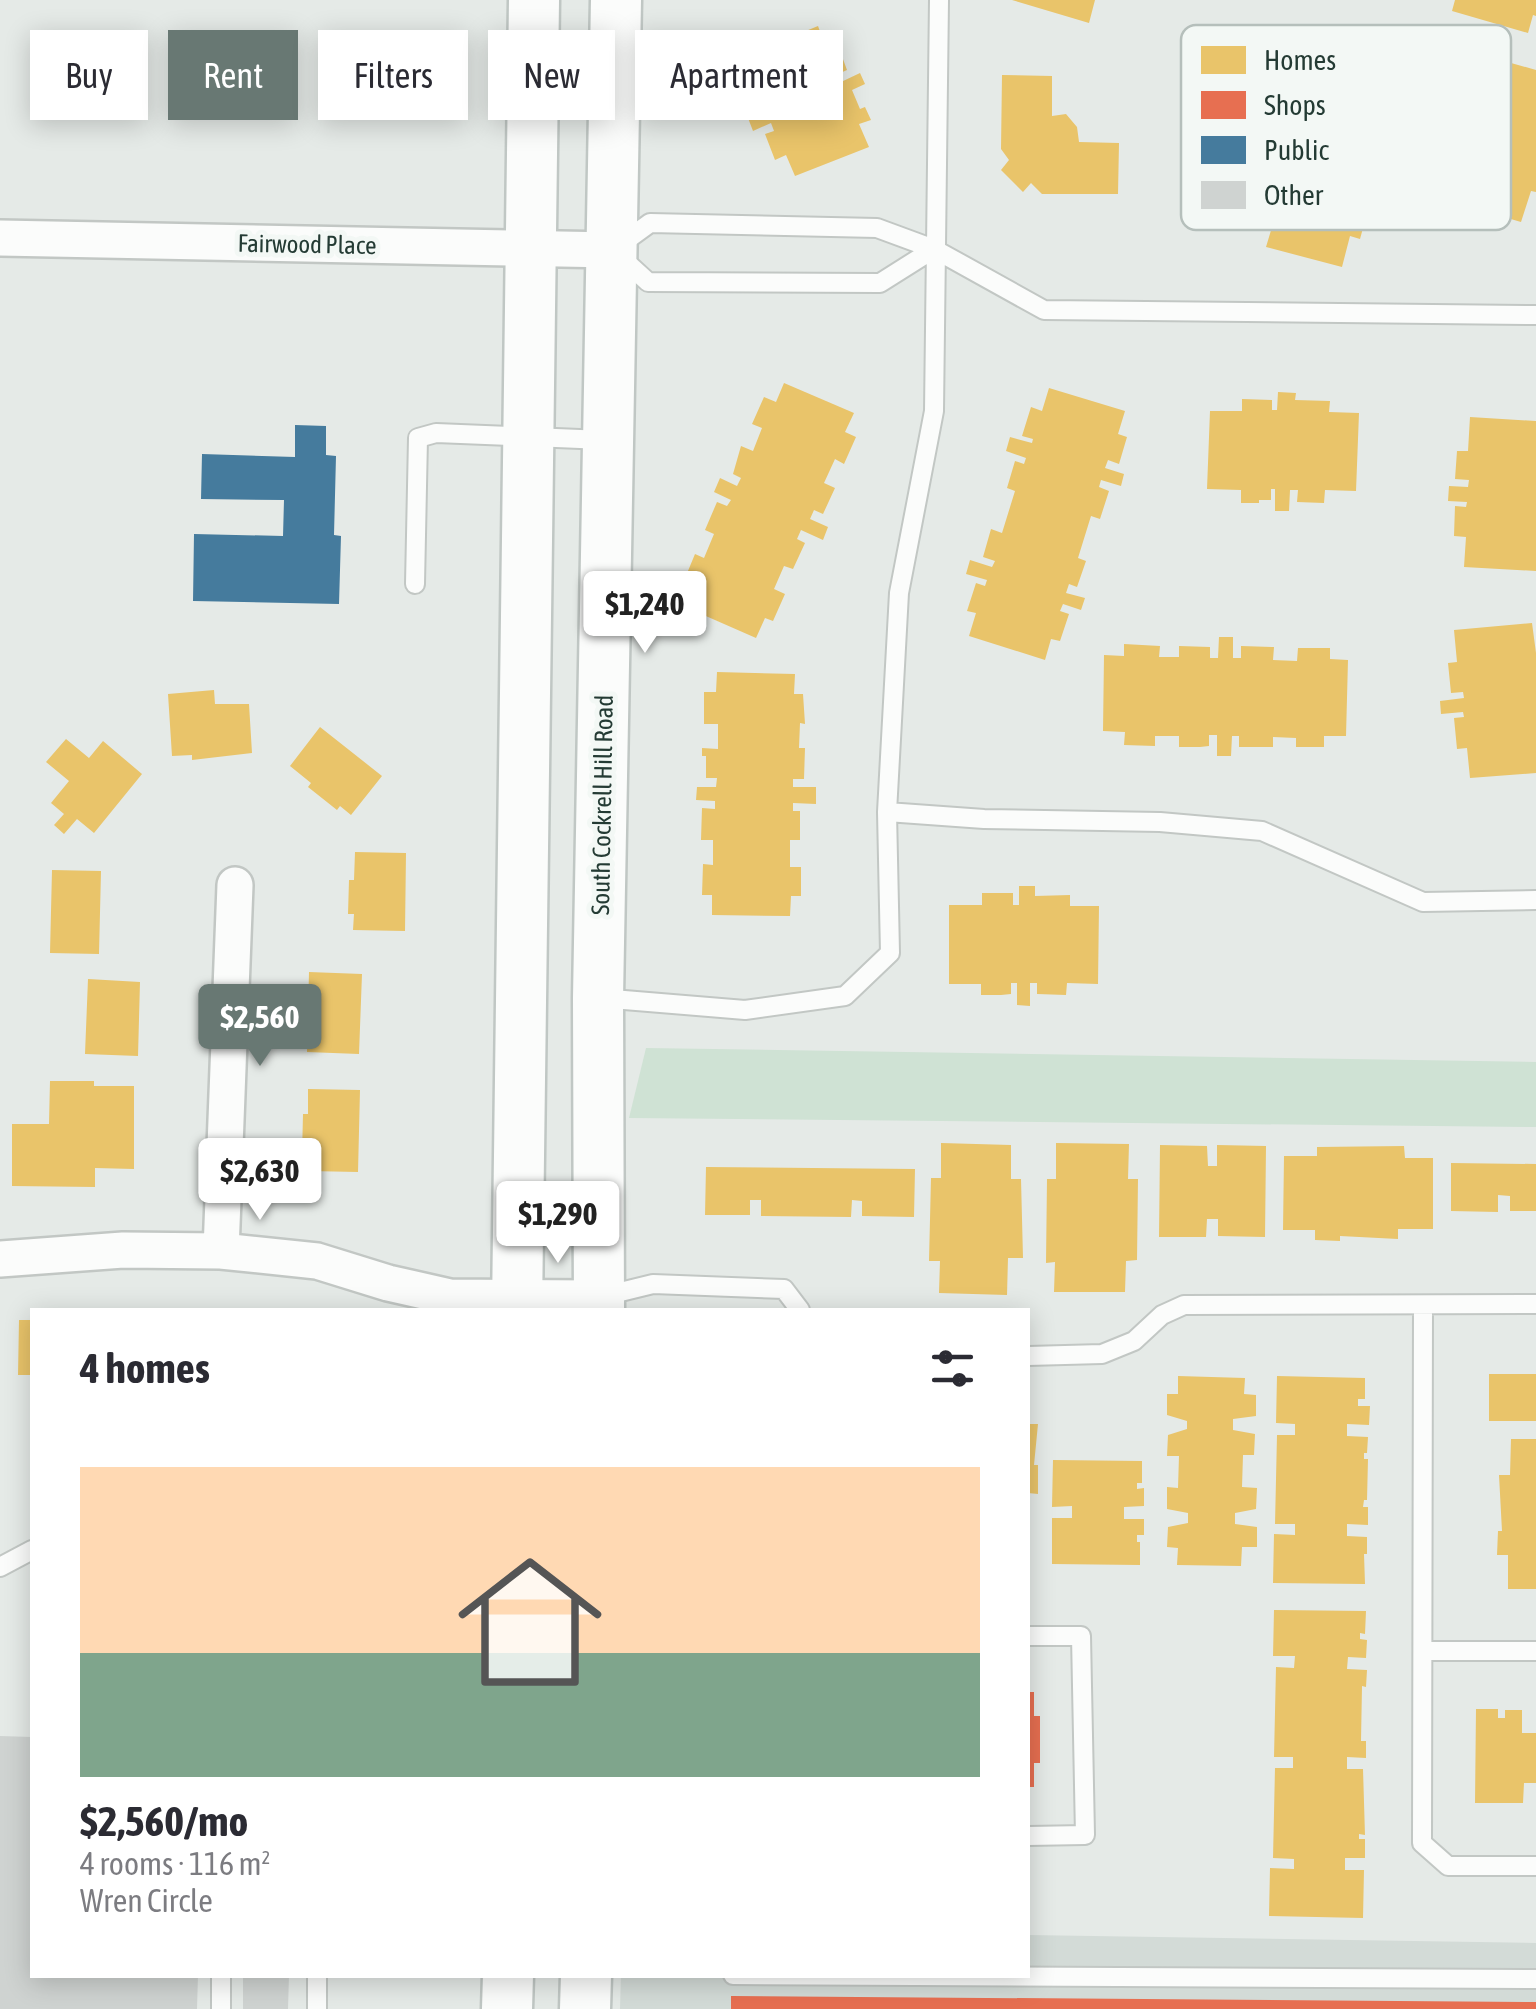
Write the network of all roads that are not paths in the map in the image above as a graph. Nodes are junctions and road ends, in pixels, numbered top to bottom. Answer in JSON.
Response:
{"nodes":[{"id":1,"x":534,"y":0,"type":"edge"},
{"id":2,"x":616,"y":0,"type":"edge"},
{"id":3,"x":940,"y":0,"type":"edge"},
{"id":4,"x":0,"y":238,"type":"edge"},
{"id":5,"x":530,"y":248,"type":"junction"},
{"id":6,"x":934,"y":249,"type":"junction"},
{"id":7,"x":613,"y":250,"type":"junction"},
{"id":8,"x":1536,"y":315,"type":"edge"},
{"id":9,"x":528,"y":438,"type":"junction"},
{"id":10,"x":610,"y":440,"type":"junction"},
{"id":11,"x":415,"y":584,"type":"dead end"},
{"id":12,"x":888,"y":812,"type":"junction"},
{"id":13,"x":235,"y":885,"type":"dead end"},
{"id":14,"x":1536,"y":900,"type":"edge"},
{"id":15,"x":598,"y":998,"type":"junction"},
{"id":16,"x":221,"y":1251,"type":"junction"},
{"id":17,"x":0,"y":1260,"type":"edge"},
{"id":18,"x":518,"y":1304,"type":"edge"},
{"id":19,"x":599,"y":1304,"type":"edge"},
{"id":20,"x":1536,"y":1304,"type":"edge"},
{"id":21,"x":1424,"y":1306,"type":"junction"},
{"id":22,"x":798,"y":1308,"type":"edge"},
{"id":23,"x":1030,"y":1356,"type":"edge"},
{"id":24,"x":30,"y":1551,"type":"edge"},
{"id":25,"x":0,"y":1567,"type":"edge"},
{"id":26,"x":1030,"y":1636,"type":"edge"},
{"id":27,"x":1422,"y":1652,"type":"junction"},
{"id":28,"x":1536,"y":1652,"type":"edge"},
{"id":29,"x":1030,"y":1836,"type":"edge"},
{"id":30,"x":1536,"y":1866,"type":"edge"},
{"id":31,"x":1030,"y":1976,"type":"edge"},
{"id":32,"x":221,"y":1978,"type":"edge"},
{"id":33,"x":317,"y":1978,"type":"edge"},
{"id":34,"x":508,"y":1978,"type":"edge"},
{"id":35,"x":586,"y":1978,"type":"edge"},
{"id":36,"x":1536,"y":1979,"type":"edge"},
{"id":37,"x":221,"y":2009,"type":"edge"},
{"id":38,"x":316,"y":2009,"type":"edge"},
{"id":39,"x":507,"y":2009,"type":"edge"},
{"id":40,"x":585,"y":2009,"type":"edge"}],
"edges":[{"from":1,"to":5,"type":"main road"},
{"from":2,"to":7,"type":"main road","name":"South Cockrell Hill Road"},
{"from":3,"to":6,"type":"lane"},
{"from":4,"to":5,"type":"street","name":"Fairwood Place"},
{"from":5,"to":7,"type":"street","name":"Fairwood Place"},
{"from":5,"to":9,"type":"main road"},
{"from":6,"to":7,"type":"lane"},
{"from":6,"to":7,"type":"lane"},
{"from":6,"to":8,"type":"lane"},
{"from":6,"to":12,"type":"lane"},
{"from":7,"to":10,"type":"main road","name":"South Cockrell Hill Road"},
{"from":9,"to":10,"type":"lane"},
{"from":9,"to":11,"type":"lane"},
{"from":9,"to":18,"type":"main road"},
{"from":10,"to":15,"type":"main road","name":"South Cockrell Hill Road"},
{"from":12,"to":14,"type":"lane"},
{"from":12,"to":15,"type":"lane"},
{"from":13,"to":16,"type":"street"},
{"from":15,"to":19,"type":"main road","name":"South Cockrell Hill Road"},
{"from":16,"to":17,"type":"street"},
{"from":16,"to":18,"type":"street"},
{"from":18,"to":19,"type":"street"},
{"from":19,"to":22,"type":"lane"},
{"from":20,"to":21,"type":"lane"},
{"from":21,"to":23,"type":"lane"},
{"from":21,"to":27,"type":"lane"},
{"from":24,"to":25,"type":"lane"},
{"from":26,"to":29,"type":"lane"},
{"from":27,"to":28,"type":"lane"},
{"from":27,"to":30,"type":"lane"},
{"from":31,"to":36,"type":"lane"},
{"from":32,"to":37,"type":"lane"},
{"from":33,"to":38,"type":"lane"},
{"from":34,"to":39,"type":"main road"},
{"from":35,"to":40,"type":"main road"}]}
